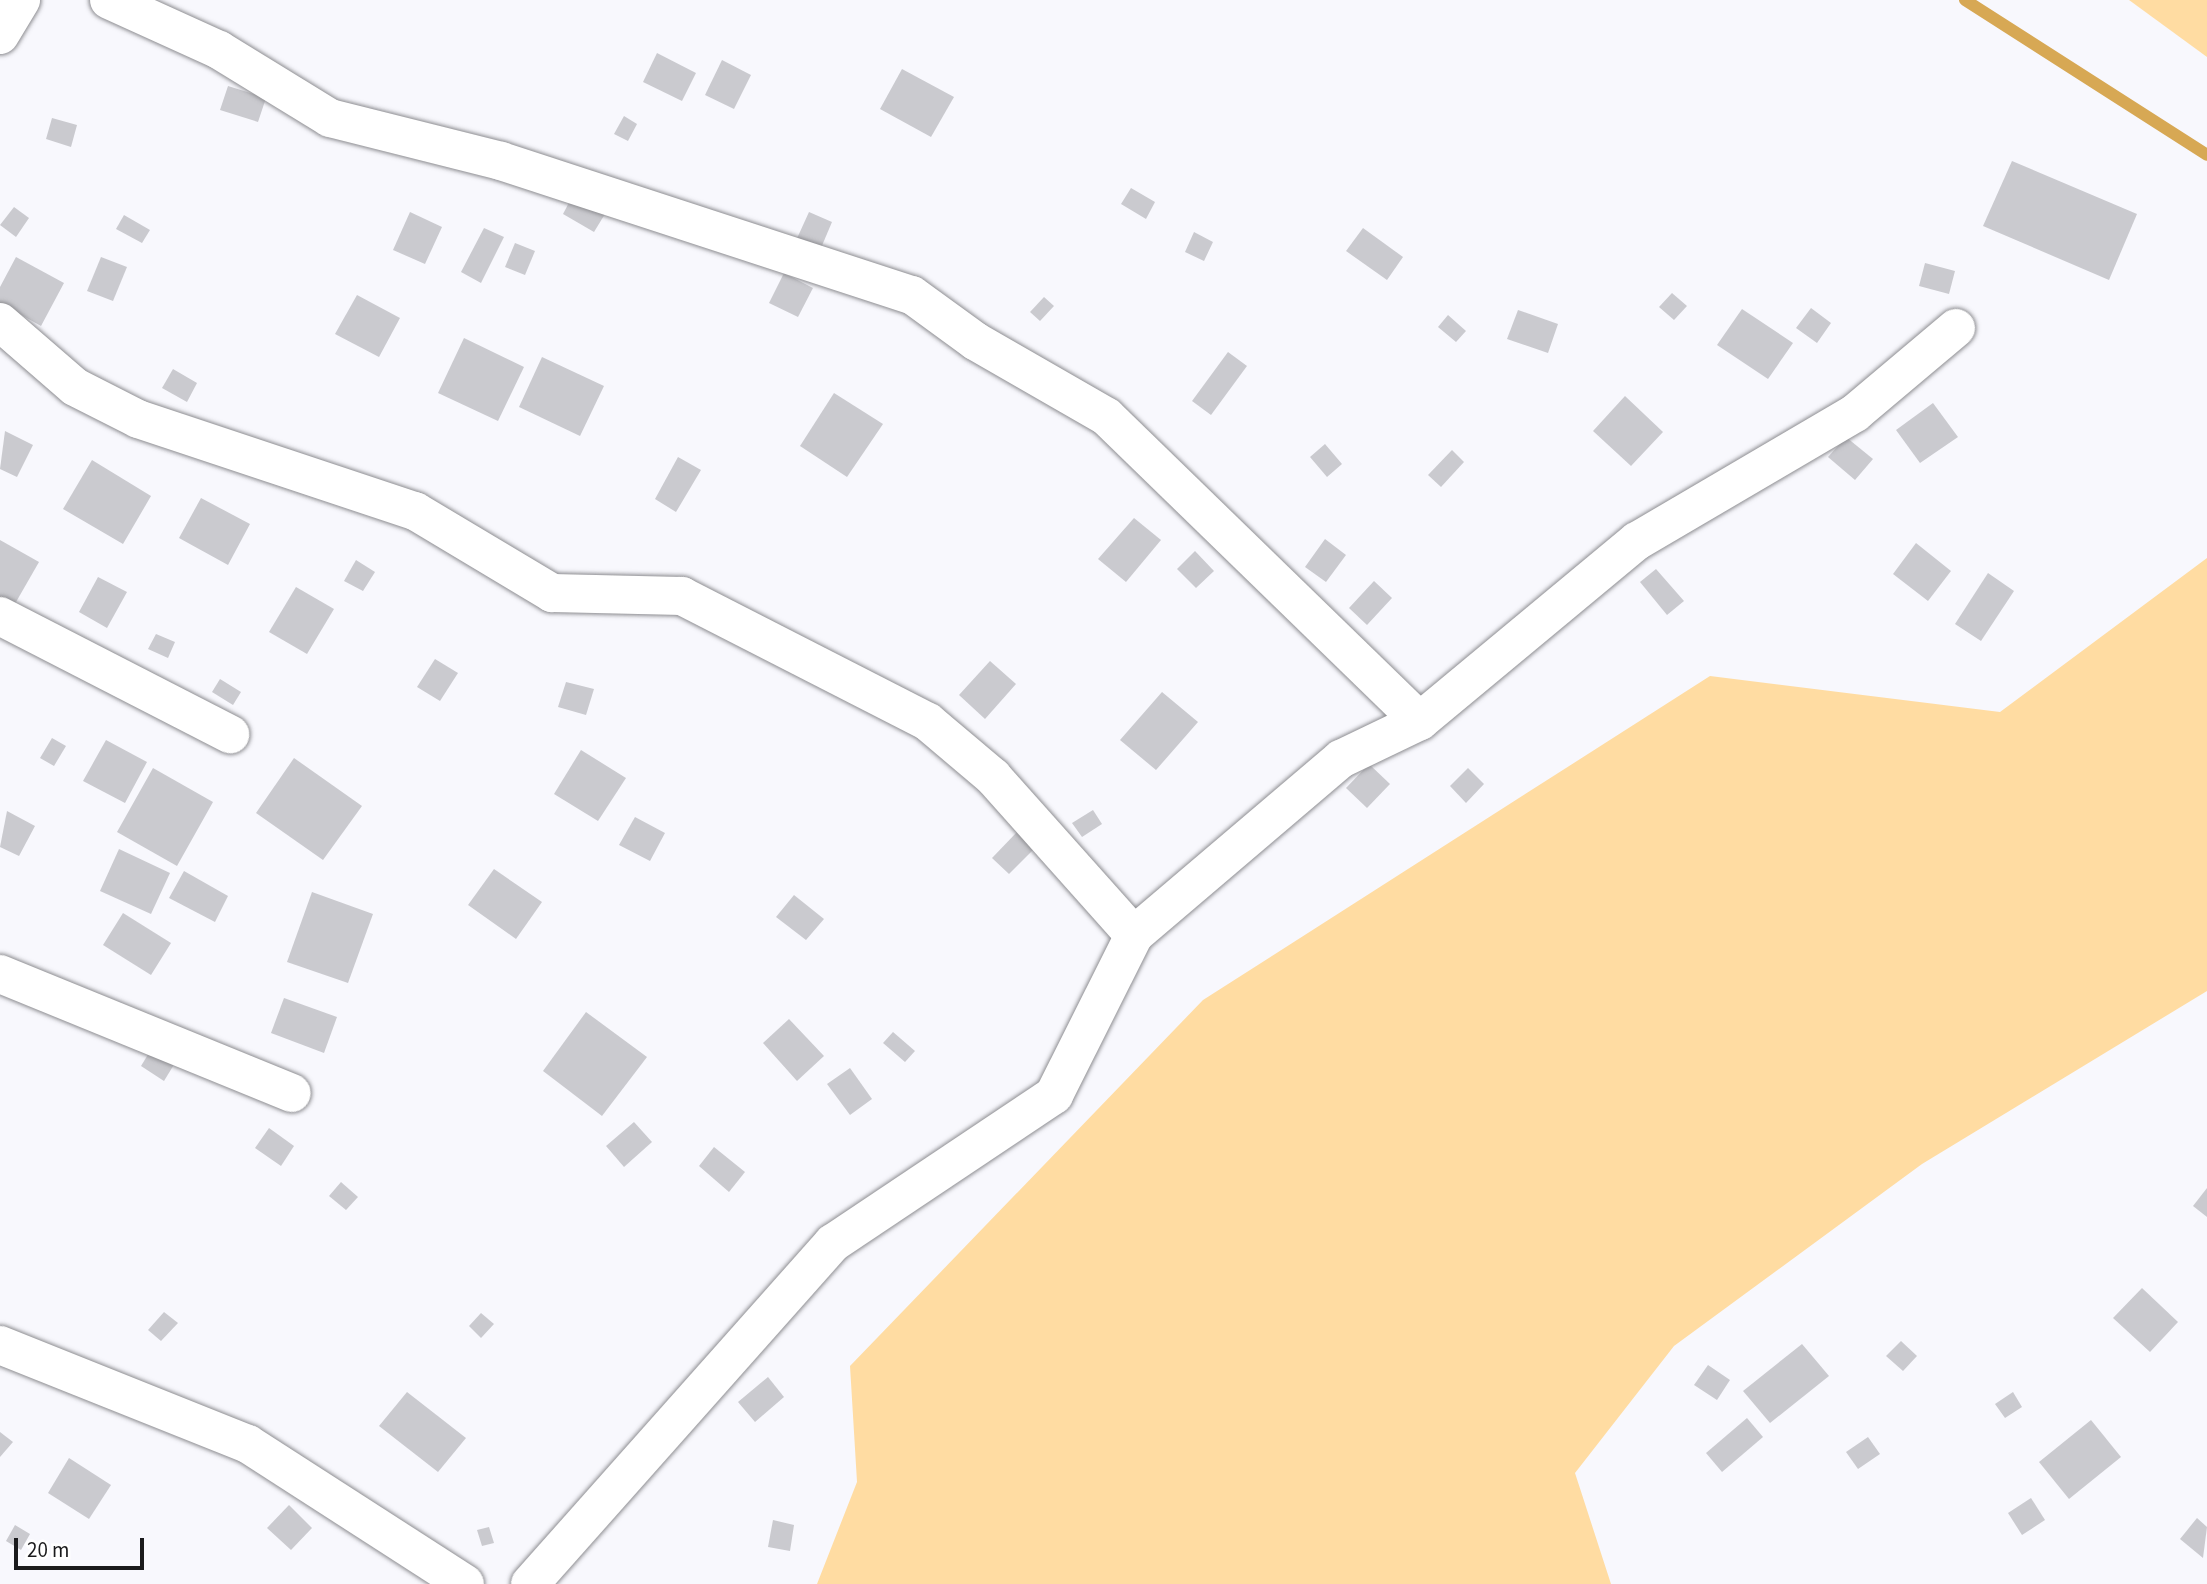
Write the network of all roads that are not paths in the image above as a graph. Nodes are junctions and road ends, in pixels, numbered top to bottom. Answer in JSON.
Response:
{"nodes":[{"id":1,"x":109,"y":0,"type":"edge"},
{"id":2,"x":0,"y":322,"type":"edge"},
{"id":3,"x":1956,"y":328,"type":"dead end"},
{"id":4,"x":0,"y":616,"type":"edge"},
{"id":5,"x":1420,"y":721,"type":"junction"},
{"id":6,"x":230,"y":734,"type":"dead end"},
{"id":7,"x":1134,"y":935,"type":"junction"},
{"id":8,"x":0,"y":974,"type":"edge"},
{"id":9,"x":292,"y":1093,"type":"dead end"},
{"id":10,"x":0,"y":1345,"type":"edge"},
{"id":11,"x":466,"y":1584,"type":"edge"},
{"id":12,"x":530,"y":1584,"type":"edge"}],
"edges":[{"from":1,"to":5,"type":"street"},
{"from":2,"to":7,"type":"street"},
{"from":3,"to":5,"type":"street"},
{"from":4,"to":6,"type":"street"},
{"from":5,"to":7,"type":"street"},
{"from":7,"to":12,"type":"street"},
{"from":8,"to":9,"type":"street"},
{"from":10,"to":11,"type":"street"}]}
